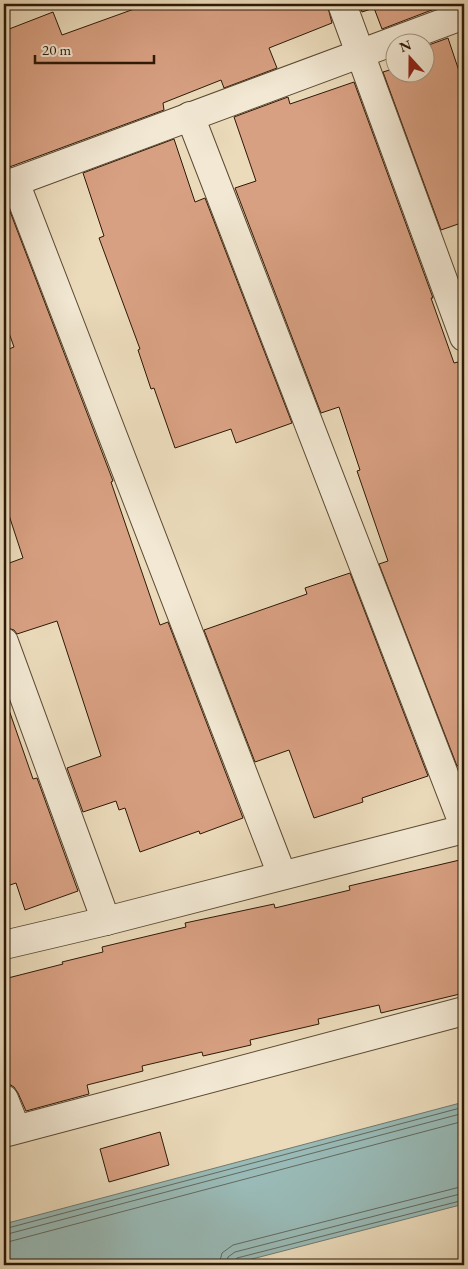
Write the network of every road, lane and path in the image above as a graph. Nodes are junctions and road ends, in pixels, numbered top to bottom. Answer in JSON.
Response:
{"nodes":[{"id":1,"x":342,"y":4,"type":"edge"},
{"id":2,"x":464,"y":15,"type":"edge"},
{"id":3,"x":360,"y":52,"type":"junction"},
{"id":4,"x":190,"y":116,"type":"junction"},
{"id":5,"x":10,"y":184,"type":"edge"},
{"id":6,"x":464,"y":337,"type":"edge"},
{"id":7,"x":4,"y":642,"type":"edge"},
{"id":8,"x":464,"y":827,"type":"edge"},
{"id":9,"x":282,"y":875,"type":"junction"},
{"id":10,"x":106,"y":921,"type":"junction"},
{"id":11,"x":4,"y":945,"type":"edge"},
{"id":12,"x":464,"y":1011,"type":"edge"},
{"id":13,"x":4,"y":1099,"type":"edge"},
{"id":14,"x":10,"y":1131,"type":"edge"}],
"edges":[{"from":1,"to":3,"type":"street"},
{"from":2,"to":3,"type":"street"},
{"from":3,"to":4,"type":"street"},
{"from":3,"to":6,"type":"street"},
{"from":4,"to":5,"type":"street"},
{"from":4,"to":8,"type":"street"},
{"from":5,"to":9,"type":"street"},
{"from":7,"to":10,"type":"street"},
{"from":8,"to":9,"type":"street"},
{"from":9,"to":10,"type":"street"},
{"from":10,"to":11,"type":"street"},
{"from":12,"to":14,"type":"street"},
{"from":13,"to":14,"type":"street"}]}
